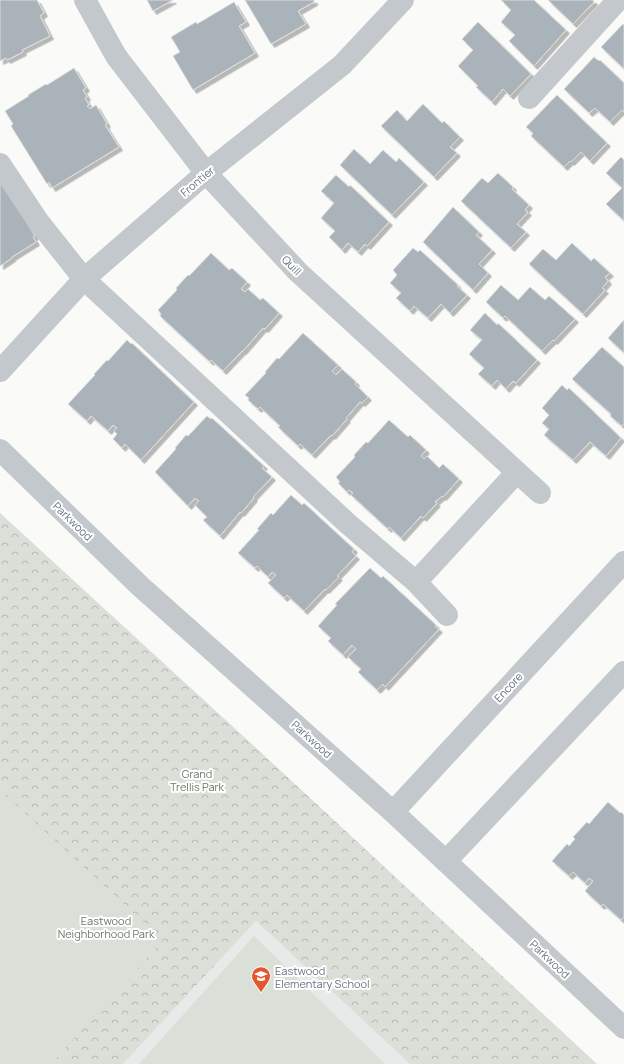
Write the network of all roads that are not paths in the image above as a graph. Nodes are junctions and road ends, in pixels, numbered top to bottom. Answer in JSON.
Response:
{"nodes":[{"id":1,"x":85,"y":0,"type":"edge"},
{"id":2,"x":403,"y":0,"type":"edge"},
{"id":3,"x":618,"y":0,"type":"edge"},
{"id":4,"x":529,"y":98,"type":"dead end"},
{"id":5,"x":0,"y":164,"type":"edge"},
{"id":6,"x":206,"y":174,"type":"junction"},
{"id":7,"x":84,"y":279,"type":"junction"},
{"id":8,"x":0,"y":372,"type":"edge"},
{"id":9,"x":0,"y":450,"type":"edge"},
{"id":10,"x":517,"y":472,"type":"junction"},
{"id":11,"x":540,"y":493,"type":"dead end"},
{"id":12,"x":624,"y":562,"type":"edge"},
{"id":13,"x":416,"y":582,"type":"junction"},
{"id":14,"x":447,"y":615,"type":"dead end"},
{"id":15,"x":624,"y":672,"type":"edge"},
{"id":16,"x":393,"y":812,"type":"junction"},
{"id":17,"x":446,"y":861,"type":"junction"},
{"id":18,"x":624,"y":1028,"type":"edge"}],
"edges":[{"from":1,"to":6,"type":"street","name":"Quill"},
{"from":2,"to":6,"type":"street","name":"Frontier"},
{"from":3,"to":4,"type":"street"},
{"from":5,"to":7,"type":"street"},
{"from":6,"to":7,"type":"street","name":"Frontier"},
{"from":6,"to":10,"type":"street","name":"Quill"},
{"from":7,"to":8,"type":"street","name":"Frontier"},
{"from":7,"to":13,"type":"street"},
{"from":9,"to":16,"type":"street","name":"Parkwood"},
{"from":10,"to":11,"type":"street","name":"Quill"},
{"from":10,"to":13,"type":"street"},
{"from":12,"to":16,"type":"street","name":"Encore"},
{"from":13,"to":14,"type":"street"},
{"from":15,"to":17,"type":"street"},
{"from":16,"to":17,"type":"street","name":"Parkwood"},
{"from":17,"to":18,"type":"street","name":"Parkwood"}]}
